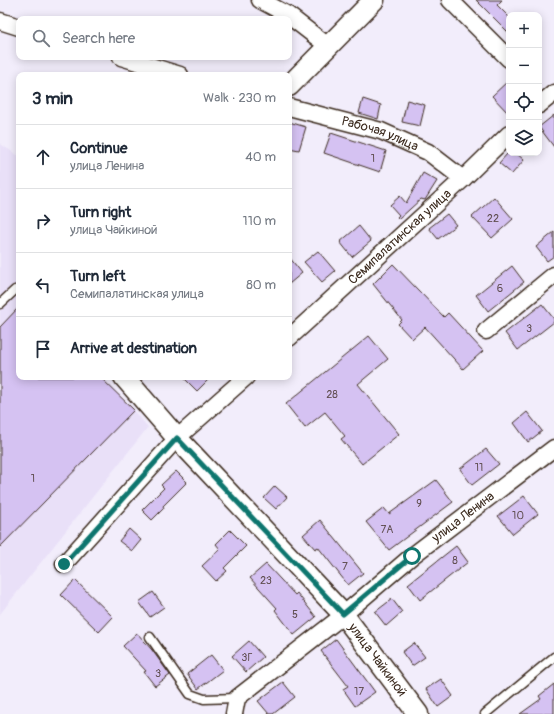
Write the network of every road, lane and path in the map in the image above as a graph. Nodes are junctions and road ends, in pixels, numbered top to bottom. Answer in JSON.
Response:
{"nodes":[{"id":1,"x":260,"y":0,"type":"edge"},
{"id":2,"x":374,"y":0,"type":"edge"},
{"id":3,"x":450,"y":0,"type":"edge"},
{"id":4,"x":289,"y":16,"type":"edge"},
{"id":5,"x":292,"y":18,"type":"edge"},
{"id":6,"x":0,"y":21,"type":"edge"},
{"id":7,"x":16,"y":26,"type":"edge"},
{"id":8,"x":328,"y":46,"type":"junction"},
{"id":9,"x":506,"y":56,"type":"edge"},
{"id":10,"x":131,"y":60,"type":"edge"},
{"id":11,"x":170,"y":72,"type":"edge"},
{"id":12,"x":292,"y":83,"type":"edge"},
{"id":13,"x":292,"y":108,"type":"edge"},
{"id":14,"x":506,"y":137,"type":"edge"},
{"id":15,"x":463,"y":179,"type":"junction"},
{"id":16,"x":554,"y":275,"type":"edge"},
{"id":17,"x":16,"y":290,"type":"edge"},
{"id":18,"x":0,"y":304,"type":"edge"},
{"id":19,"x":486,"y":331,"type":"dead end"},
{"id":20,"x":292,"y":335,"type":"edge"},
{"id":21,"x":127,"y":380,"type":"edge"},
{"id":22,"x":243,"y":380,"type":"edge"},
{"id":23,"x":177,"y":438,"type":"junction"},
{"id":24,"x":554,"y":448,"type":"edge"},
{"id":25,"x":64,"y":564,"type":"dead end"},
{"id":26,"x":343,"y":614,"type":"junction"},
{"id":27,"x":150,"y":638,"type":"dead end"},
{"id":28,"x":554,"y":657,"type":"edge"},
{"id":29,"x":237,"y":698,"type":"junction"},
{"id":30,"x":234,"y":714,"type":"edge"},
{"id":31,"x":418,"y":714,"type":"edge"},
{"id":32,"x":485,"y":714,"type":"edge"}],
"edges":[{"from":1,"to":4,"type":"street"},
{"from":2,"to":8,"type":"street"},
{"from":3,"to":9,"type":"street"},
{"from":5,"to":8,"type":"street"},
{"from":6,"to":7,"type":"street"},
{"from":8,"to":12,"type":"street"},
{"from":10,"to":11,"type":"street"},
{"from":13,"to":15,"type":"street","name":"Рабочая улица"},
{"from":14,"to":15,"type":"street","name":"Семипалатинская улица"},
{"from":15,"to":20,"type":"street","name":"Семипалатинская улица"},
{"from":16,"to":19,"type":"street"},
{"from":17,"to":18,"type":"lane"},
{"from":21,"to":23,"type":"street","name":"улица Чайкиной"},
{"from":22,"to":23,"type":"street"},
{"from":23,"to":25,"type":"street"},
{"from":23,"to":26,"type":"street","name":"улица Чайкиной"},
{"from":24,"to":26,"type":"street","name":"улица Ленина"},
{"from":26,"to":29,"type":"street","name":"улица Ленина"},
{"from":26,"to":31,"type":"street","name":"улица Чайкиной"},
{"from":27,"to":29,"type":"lane"},
{"from":28,"to":32,"type":"lane"},
{"from":29,"to":30,"type":"street"}]}
